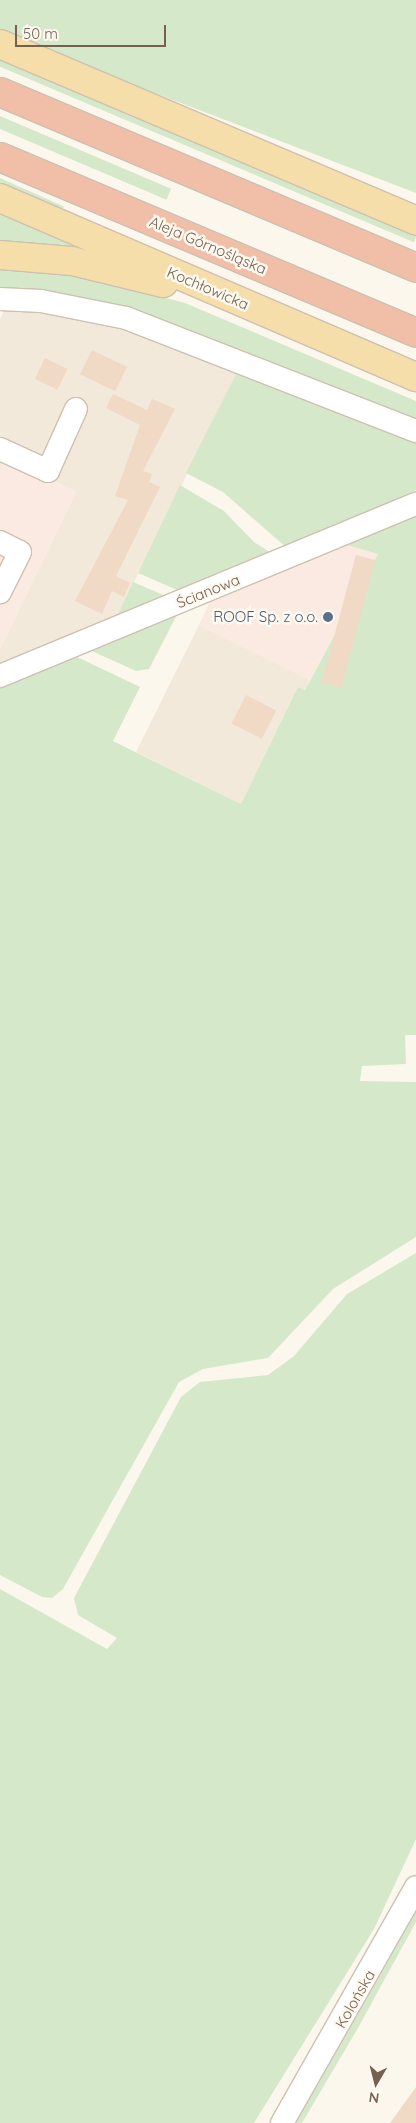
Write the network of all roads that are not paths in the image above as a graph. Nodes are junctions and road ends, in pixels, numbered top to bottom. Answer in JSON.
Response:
{"nodes":[{"id":1,"x":0,"y":44,"type":"edge"},
{"id":2,"x":0,"y":92,"type":"edge"},
{"id":3,"x":0,"y":157,"type":"edge"},
{"id":4,"x":0,"y":198,"type":"edge"},
{"id":5,"x":410,"y":218,"type":"edge"},
{"id":6,"x":0,"y":255,"type":"edge"},
{"id":7,"x":416,"y":268,"type":"edge"},
{"id":8,"x":0,"y":299,"type":"edge"},
{"id":9,"x":242,"y":303,"type":"junction"},
{"id":10,"x":416,"y":333,"type":"edge"},
{"id":11,"x":416,"y":377,"type":"edge"},
{"id":12,"x":76,"y":409,"type":"dead end"},
{"id":13,"x":416,"y":431,"type":"edge"},
{"id":14,"x":0,"y":449,"type":"edge"},
{"id":15,"x":416,"y":504,"type":"edge"},
{"id":16,"x":0,"y":542,"type":"edge"},
{"id":17,"x":0,"y":592,"type":"edge"},
{"id":18,"x":0,"y":676,"type":"edge"},
{"id":19,"x":416,"y":1887,"type":"edge"},
{"id":20,"x":284,"y":2118,"type":"edge"}],
"edges":[{"from":1,"to":5,"type":"main road"},
{"from":2,"to":7,"type":"highway"},
{"from":3,"to":10,"type":"highway","name":"Aleja Górnośląska"},
{"from":4,"to":9,"type":"main road","name":"Kochłowicka"},
{"from":6,"to":9,"type":"main road"},
{"from":8,"to":13,"type":"street"},
{"from":9,"to":11,"type":"main road","name":"Kochłowicka"},
{"from":12,"to":14,"type":"street"},
{"from":15,"to":18,"type":"street","name":"Ścianowa"},
{"from":16,"to":17,"type":"street"},
{"from":19,"to":20,"type":"street","name":"Kolońska"}]}
